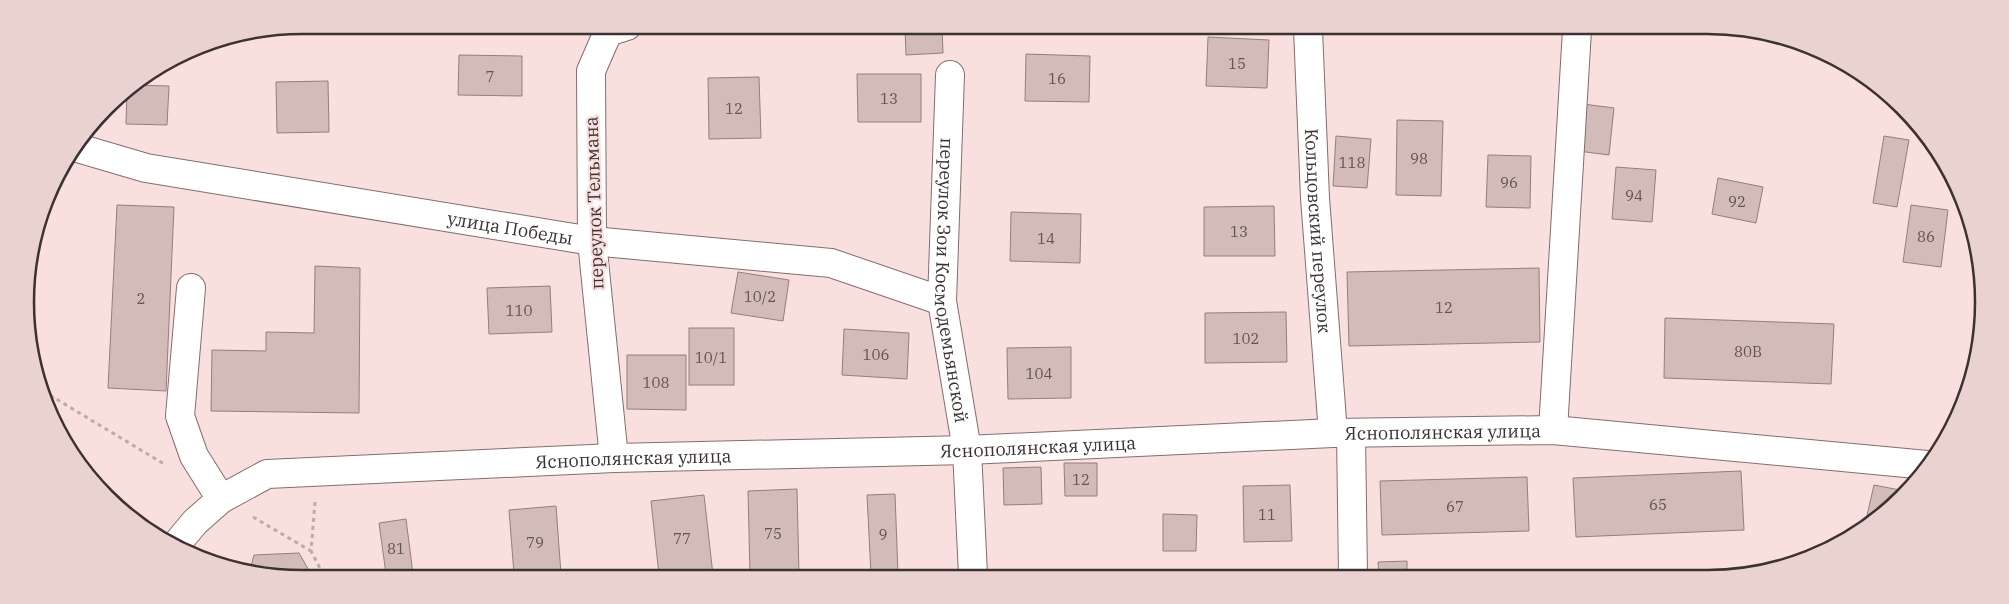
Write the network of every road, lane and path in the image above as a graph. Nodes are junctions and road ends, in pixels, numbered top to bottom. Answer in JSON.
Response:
{"nodes":[{"id":1,"x":607,"y":34,"type":"edge"},
{"id":2,"x":1308,"y":34,"type":"edge"},
{"id":3,"x":1577,"y":34,"type":"edge"},
{"id":4,"x":950,"y":75,"type":"dead end"},
{"id":5,"x":82,"y":149,"type":"edge"},
{"id":6,"x":592,"y":241,"type":"junction"},
{"id":7,"x":191,"y":288,"type":"dead end"},
{"id":8,"x":942,"y":301,"type":"junction"},
{"id":9,"x":51,"y":395,"type":"edge"},
{"id":10,"x":54,"y":397,"type":"junction"},
{"id":11,"x":52,"y":400,"type":"edge"},
{"id":12,"x":1552,"y":430,"type":"junction"},
{"id":13,"x":1342,"y":433,"type":"junction"},
{"id":14,"x":967,"y":450,"type":"junction"},
{"id":15,"x":614,"y":458,"type":"junction"},
{"id":16,"x":1920,"y":464,"type":"edge"},
{"id":17,"x":172,"y":469,"type":"dead end"},
{"id":18,"x":317,"y":472,"type":"junction"},
{"id":19,"x":221,"y":499,"type":"junction"},
{"id":20,"x":246,"y":513,"type":"dead end"},
{"id":21,"x":179,"y":541,"type":"edge"},
{"id":22,"x":311,"y":551,"type":"junction"},
{"id":23,"x":321,"y":570,"type":"edge"},
{"id":24,"x":972,"y":570,"type":"edge"},
{"id":25,"x":1353,"y":570,"type":"edge"}],
"edges":[{"from":1,"to":6,"type":"street","name":"переулок Тельмана"},
{"from":2,"to":13,"type":"street","name":"Кольцовский переулок"},
{"from":3,"to":12,"type":"street"},
{"from":4,"to":8,"type":"street","name":"переулок Зои Космодемьянской"},
{"from":5,"to":6,"type":"street","name":"улица Победы"},
{"from":6,"to":8,"type":"street","name":"улица Победы"},
{"from":6,"to":15,"type":"street","name":"переулок Тельмана"},
{"from":7,"to":19,"type":"street"},
{"from":8,"to":14,"type":"street","name":"переулок Зои Космодемьянской"},
{"from":9,"to":10,"type":"path"},
{"from":10,"to":11,"type":"path"},
{"from":10,"to":17,"type":"path"},
{"from":12,"to":13,"type":"street","name":"Яснополянская улица"},
{"from":12,"to":16,"type":"street","name":"Яснополянская улица"},
{"from":13,"to":14,"type":"street","name":"Яснополянская улица"},
{"from":13,"to":25,"type":"street","name":"Кольцовский переулок"},
{"from":14,"to":15,"type":"street","name":"Яснополянская улица"},
{"from":14,"to":24,"type":"street","name":"переулок Зои Космодемьянской"},
{"from":15,"to":18,"type":"street","name":"Яснополянская улица"},
{"from":18,"to":19,"type":"street","name":"Яснополянская улица"},
{"from":18,"to":22,"type":"path"},
{"from":19,"to":21,"type":"street","name":"Яснополянская улица"},
{"from":20,"to":22,"type":"path"},
{"from":22,"to":23,"type":"path"}]}
